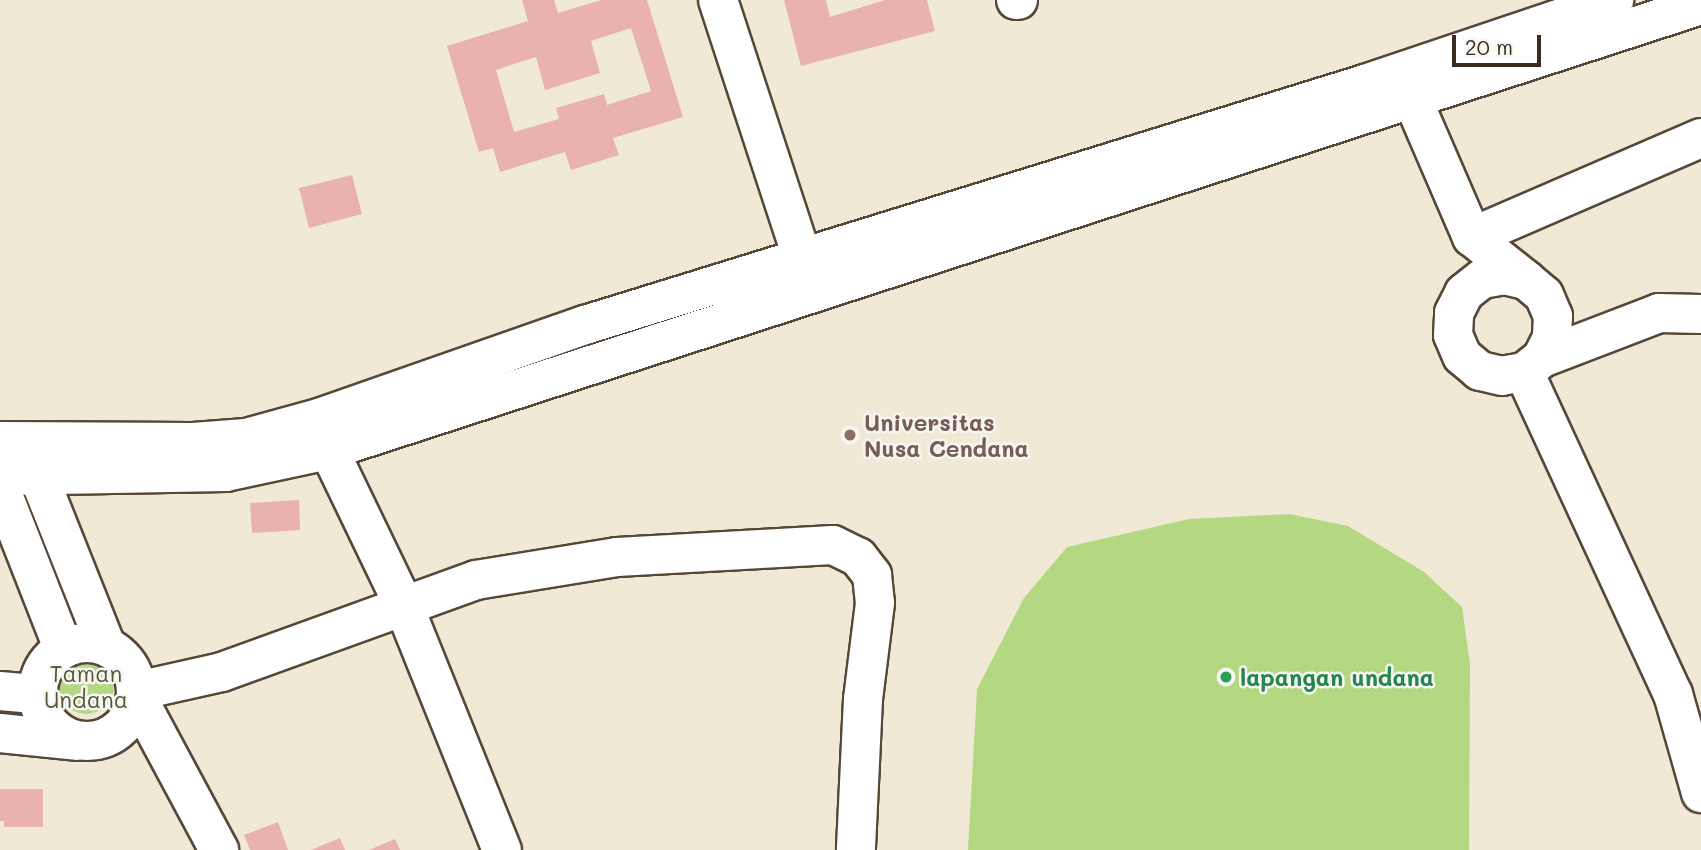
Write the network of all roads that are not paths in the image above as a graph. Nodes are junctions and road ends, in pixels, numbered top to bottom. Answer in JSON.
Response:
{"nodes":[{"id":1,"x":718,"y":0,"type":"edge"},
{"id":2,"x":1614,"y":0,"type":"edge"},
{"id":3,"x":1701,"y":5,"type":"edge"},
{"id":4,"x":1424,"y":81,"type":"junction"},
{"id":5,"x":1701,"y":138,"type":"edge"},
{"id":6,"x":1472,"y":237,"type":"junction"},
{"id":7,"x":807,"y":274,"type":"junction"},
{"id":8,"x":1526,"y":281,"type":"junction"},
{"id":9,"x":1464,"y":293,"type":"junction"},
{"id":10,"x":1701,"y":314,"type":"edge"},
{"id":11,"x":1533,"y":365,"type":"junction"},
{"id":12,"x":325,"y":434,"type":"junction"},
{"id":13,"x":24,"y":453,"type":"edge"},
{"id":14,"x":0,"y":476,"type":"edge"},
{"id":15,"x":0,"y":487,"type":"edge"},
{"id":16,"x":403,"y":604,"type":"junction"},
{"id":17,"x":106,"y":646,"type":"junction"},
{"id":18,"x":63,"y":649,"type":"junction"},
{"id":19,"x":0,"y":691,"type":"edge"},
{"id":20,"x":37,"y":694,"type":"junction"},
{"id":21,"x":137,"y":694,"type":"junction"},
{"id":22,"x":0,"y":733,"type":"edge"},
{"id":23,"x":79,"y":741,"type":"junction"},
{"id":24,"x":1701,"y":793,"type":"edge"},
{"id":25,"x":219,"y":850,"type":"edge"},
{"id":26,"x":502,"y":850,"type":"edge"},
{"id":27,"x":856,"y":850,"type":"edge"}],
"edges":[{"from":1,"to":7,"type":"street"},
{"from":2,"to":4,"type":"street"},
{"from":3,"to":4,"type":"street"},
{"from":4,"to":6,"type":"street"},
{"from":4,"to":7,"type":"street"},
{"from":5,"to":6,"type":"street"},
{"from":6,"to":8,"type":"street"},
{"from":6,"to":9,"type":"street"},
{"from":7,"to":12,"type":"street"},
{"from":8,"to":9,"type":"street"},
{"from":8,"to":11,"type":"street"},
{"from":9,"to":11,"type":"street"},
{"from":10,"to":11,"type":"street"},
{"from":11,"to":24,"type":"street"},
{"from":12,"to":13,"type":"street"},
{"from":12,"to":16,"type":"street"},
{"from":13,"to":14,"type":"street"},
{"from":13,"to":17,"type":"street"},
{"from":15,"to":18,"type":"street"},
{"from":16,"to":21,"type":"street"},
{"from":16,"to":26,"type":"street"},
{"from":16,"to":27,"type":"street"},
{"from":17,"to":18,"type":"street"},
{"from":17,"to":21,"type":"street"},
{"from":18,"to":20,"type":"street"},
{"from":19,"to":20,"type":"street"},
{"from":20,"to":23,"type":"street"},
{"from":21,"to":23,"type":"street"},
{"from":21,"to":25,"type":"street"},
{"from":22,"to":23,"type":"street"}]}
